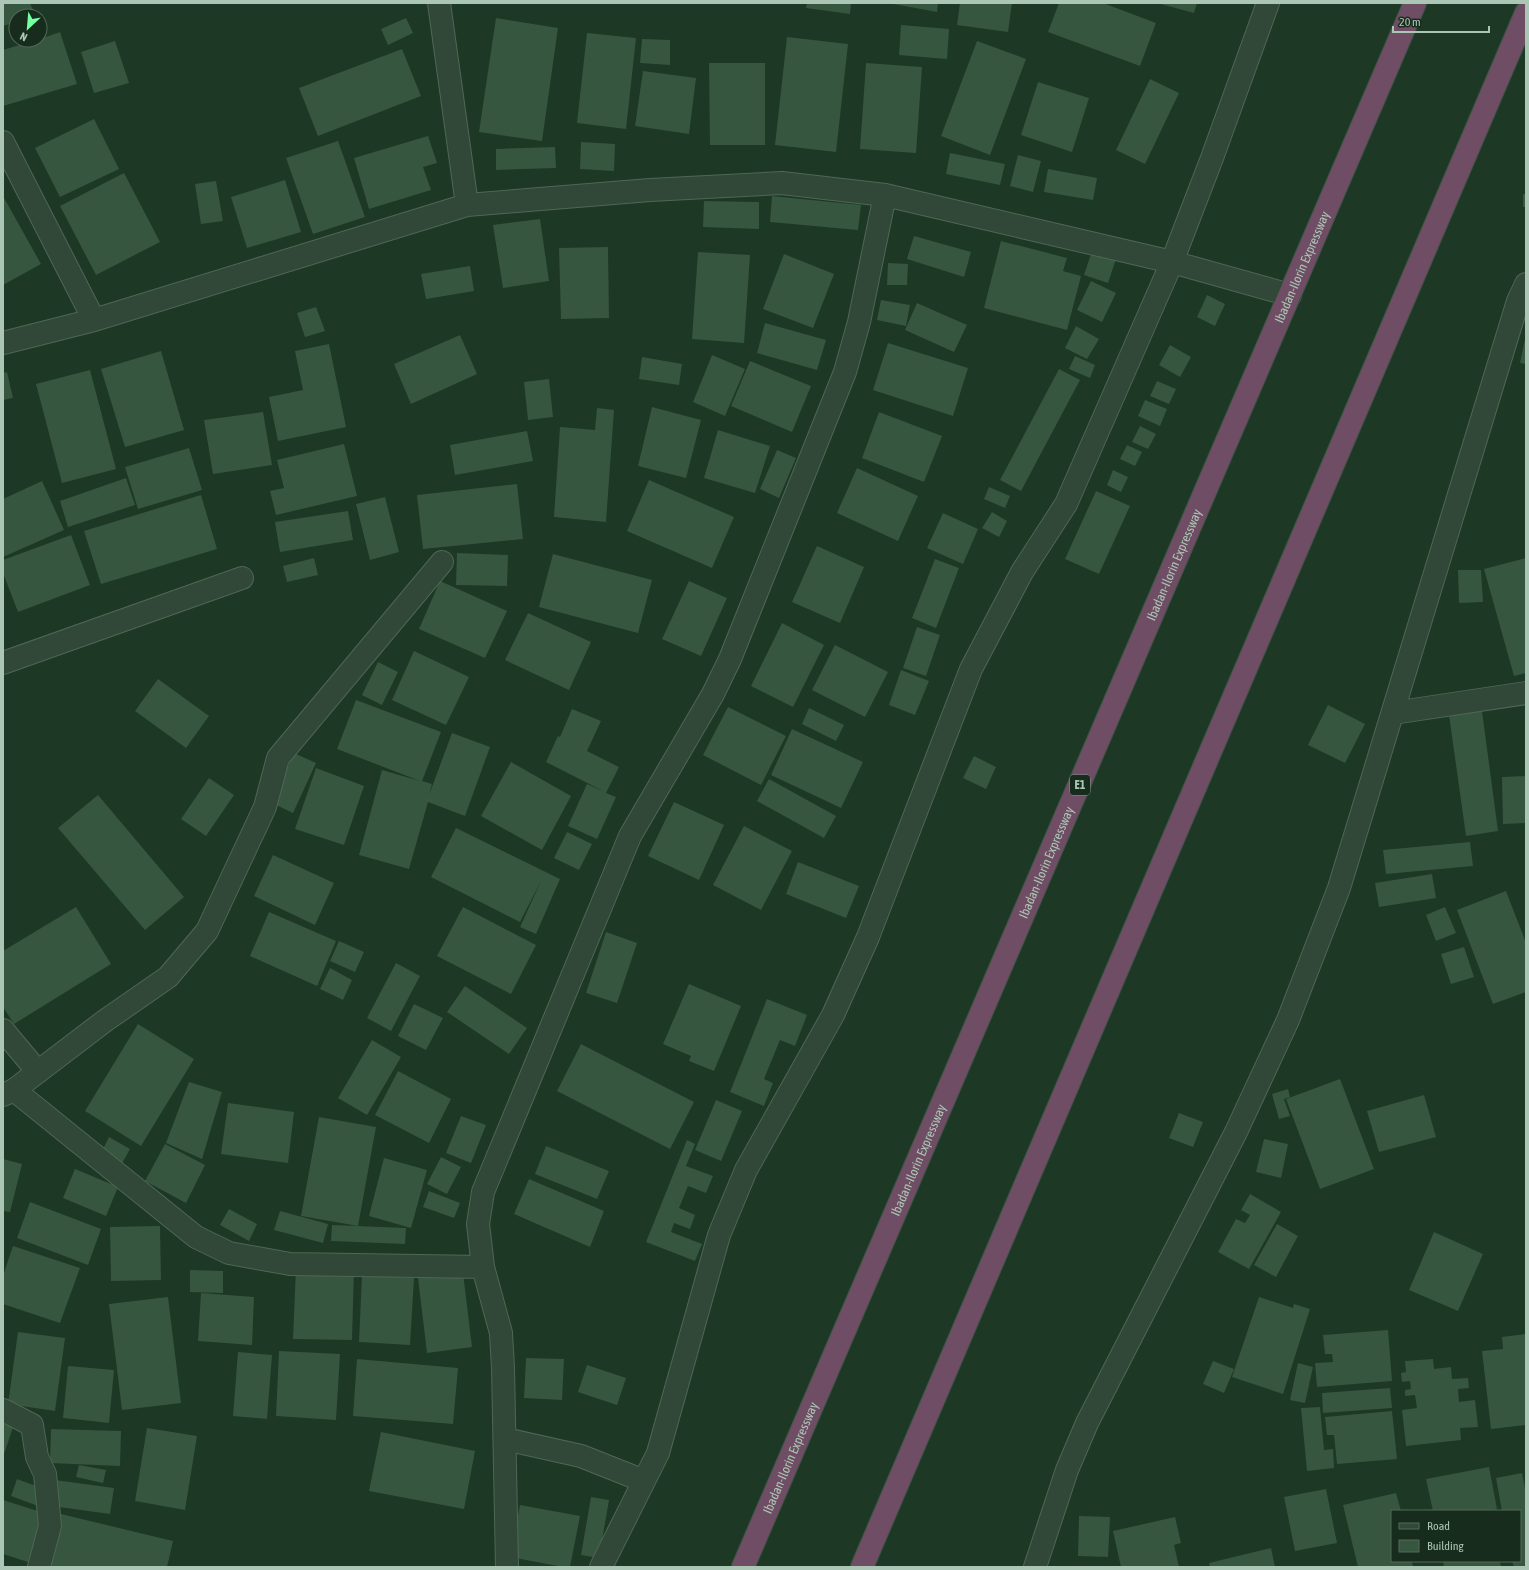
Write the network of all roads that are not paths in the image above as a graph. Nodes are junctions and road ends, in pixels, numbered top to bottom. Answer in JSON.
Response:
{"nodes":[{"id":1,"x":440,"y":3,"type":"edge"},
{"id":2,"x":1268,"y":3,"type":"edge"},
{"id":3,"x":1415,"y":3,"type":"edge"},
{"id":4,"x":1526,"y":14,"type":"edge"},
{"id":5,"x":3,"y":142,"type":"edge"},
{"id":6,"x":885,"y":195,"type":"junction"},
{"id":7,"x":467,"y":205,"type":"junction"},
{"id":8,"x":1172,"y":262,"type":"junction"},
{"id":9,"x":1526,"y":284,"type":"edge"},
{"id":10,"x":1290,"y":295,"type":"junction"},
{"id":11,"x":94,"y":320,"type":"junction"},
{"id":12,"x":3,"y":343,"type":"edge"},
{"id":13,"x":442,"y":562,"type":"dead end"},
{"id":14,"x":242,"y":578,"type":"dead end"},
{"id":15,"x":3,"y":663,"type":"edge"},
{"id":16,"x":1526,"y":693,"type":"edge"},
{"id":17,"x":1393,"y":713,"type":"junction"},
{"id":18,"x":3,"y":1030,"type":"edge"},
{"id":19,"x":38,"y":1072,"type":"junction"},
{"id":20,"x":8,"y":1093,"type":"edge"},
{"id":21,"x":483,"y":1267,"type":"junction"},
{"id":22,"x":3,"y":1410,"type":"edge"},
{"id":23,"x":505,"y":1439,"type":"junction"},
{"id":24,"x":644,"y":1481,"type":"junction"},
{"id":25,"x":39,"y":1567,"type":"edge"},
{"id":26,"x":507,"y":1567,"type":"edge"},
{"id":27,"x":601,"y":1567,"type":"edge"},
{"id":28,"x":744,"y":1567,"type":"edge"},
{"id":29,"x":862,"y":1567,"type":"edge"},
{"id":30,"x":1035,"y":1567,"type":"edge"}],
"edges":[{"from":1,"to":7,"type":"street"},
{"from":2,"to":8,"type":"street"},
{"from":3,"to":10,"type":"highway","name":"Ibadan-Ilorin Expressway","number":"E1"},
{"from":4,"to":29,"type":"highway"},
{"from":5,"to":11,"type":"street"},
{"from":6,"to":7,"type":"street"},
{"from":6,"to":8,"type":"street"},
{"from":6,"to":21,"type":"street"},
{"from":7,"to":11,"type":"street"},
{"from":8,"to":10,"type":"street"},
{"from":8,"to":24,"type":"street"},
{"from":9,"to":17,"type":"street"},
{"from":10,"to":28,"type":"highway","name":"Ibadan-Ilorin Expressway","number":"E1"},
{"from":11,"to":12,"type":"street"},
{"from":13,"to":19,"type":"street"},
{"from":14,"to":15,"type":"street"},
{"from":16,"to":17,"type":"street"},
{"from":17,"to":30,"type":"street"},
{"from":18,"to":19,"type":"street"},
{"from":19,"to":20,"type":"street"},
{"from":20,"to":21,"type":"street"},
{"from":21,"to":23,"type":"street"},
{"from":22,"to":25,"type":"street"},
{"from":23,"to":24,"type":"street"},
{"from":23,"to":26,"type":"street"},
{"from":24,"to":27,"type":"street"}]}
